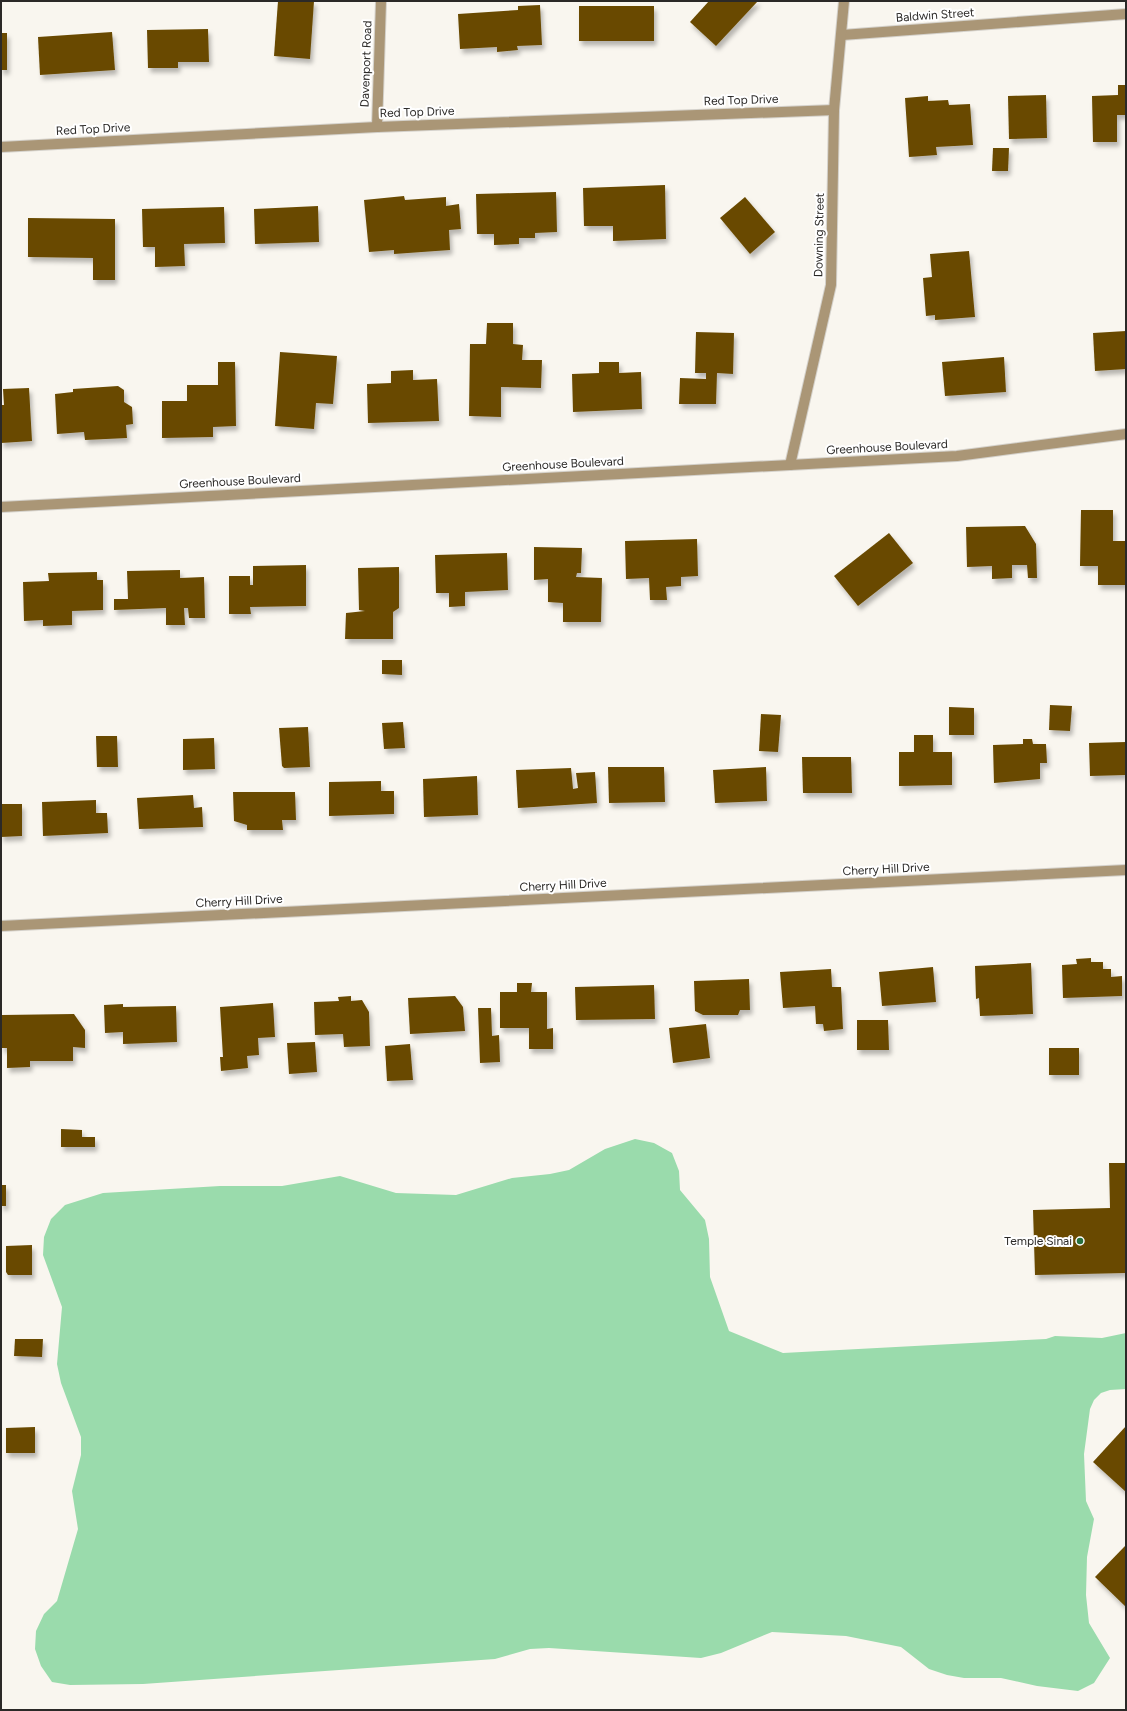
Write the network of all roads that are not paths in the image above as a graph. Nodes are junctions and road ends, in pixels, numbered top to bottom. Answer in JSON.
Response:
{"nodes":[{"id":1,"x":381,"y":1,"type":"edge"},
{"id":2,"x":844,"y":1,"type":"edge"},
{"id":3,"x":1126,"y":14,"type":"edge"},
{"id":4,"x":842,"y":35,"type":"junction"},
{"id":5,"x":834,"y":110,"type":"junction"},
{"id":6,"x":377,"y":127,"type":"junction"},
{"id":7,"x":1,"y":147,"type":"edge"},
{"id":8,"x":1126,"y":434,"type":"edge"},
{"id":9,"x":790,"y":465,"type":"junction"},
{"id":10,"x":1,"y":506,"type":"edge"},
{"id":11,"x":1126,"y":870,"type":"edge"},
{"id":12,"x":1,"y":926,"type":"edge"}],
"edges":[{"from":1,"to":6,"type":"street","name":"Davenport Road"},
{"from":2,"to":4,"type":"street","name":"Downing Street"},
{"from":3,"to":4,"type":"street","name":"Baldwin Street"},
{"from":4,"to":5,"type":"street","name":"Downing Street"},
{"from":5,"to":6,"type":"street","name":"Red Top Drive"},
{"from":5,"to":9,"type":"street","name":"Downing Street"},
{"from":6,"to":7,"type":"street","name":"Red Top Drive"},
{"from":8,"to":9,"type":"street","name":"Greenhouse Boulevard"},
{"from":9,"to":10,"type":"street","name":"Greenhouse Boulevard"},
{"from":11,"to":12,"type":"street","name":"Cherry Hill Drive"}]}
